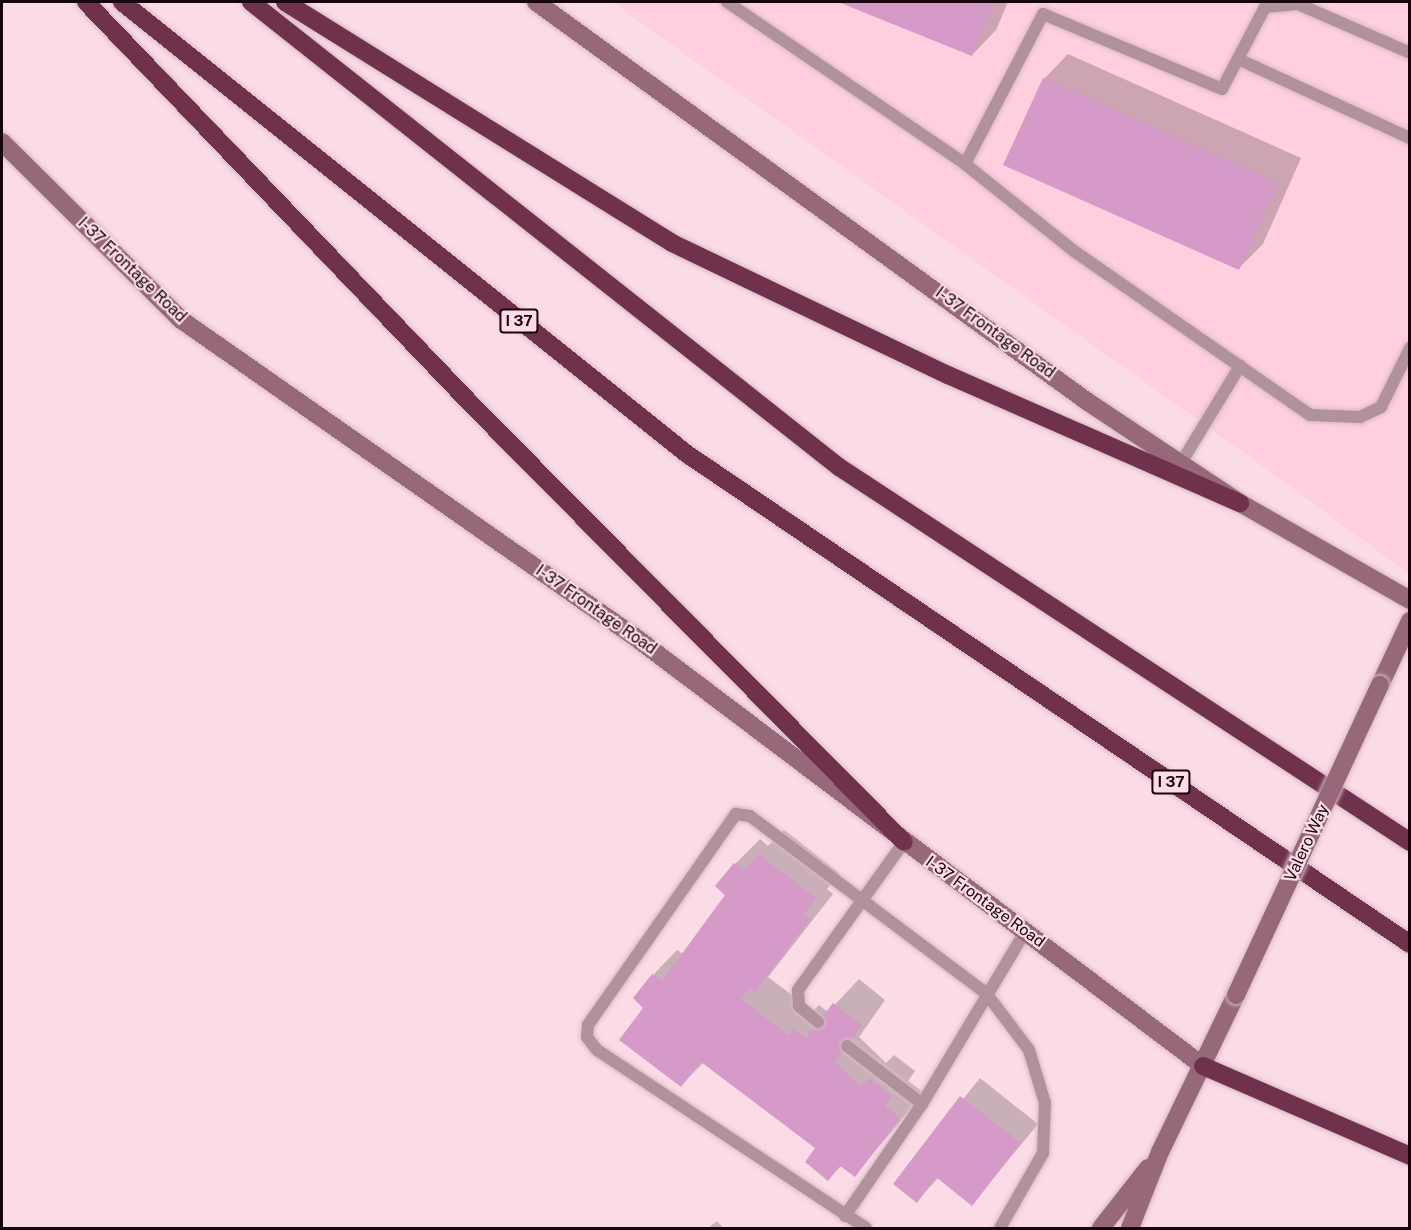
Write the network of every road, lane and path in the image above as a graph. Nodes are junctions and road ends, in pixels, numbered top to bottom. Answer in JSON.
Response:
{"nodes":[{"id":1,"x":86,"y":2,"type":"edge"},
{"id":2,"x":122,"y":2,"type":"edge"},
{"id":3,"x":251,"y":2,"type":"edge"},
{"id":4,"x":285,"y":2,"type":"edge"},
{"id":5,"x":536,"y":2,"type":"edge"},
{"id":6,"x":727,"y":2,"type":"edge"},
{"id":7,"x":1410,"y":52,"type":"edge"},
{"id":8,"x":1238,"y":59,"type":"junction"},
{"id":9,"x":1410,"y":138,"type":"edge"},
{"id":10,"x":2,"y":142,"type":"edge"},
{"id":11,"x":965,"y":164,"type":"junction"},
{"id":12,"x":1410,"y":348,"type":"edge"},
{"id":13,"x":1240,"y":366,"type":"junction"},
{"id":14,"x":1181,"y":463,"type":"junction"},
{"id":15,"x":1240,"y":503,"type":"junction"},
{"id":16,"x":1410,"y":600,"type":"edge"},
{"id":17,"x":1410,"y":621,"type":"edge"},
{"id":18,"x":904,"y":842,"type":"junction"},
{"id":19,"x":1410,"y":842,"type":"edge"},
{"id":20,"x":864,"y":898,"type":"junction"},
{"id":21,"x":1025,"y":932,"type":"junction"},
{"id":22,"x":1410,"y":944,"type":"edge"},
{"id":23,"x":986,"y":993,"type":"junction"},
{"id":24,"x":818,"y":1022,"type":"dead end"},
{"id":25,"x":847,"y":1046,"type":"dead end"},
{"id":26,"x":1203,"y":1066,"type":"junction"},
{"id":27,"x":922,"y":1104,"type":"junction"},
{"id":28,"x":1160,"y":1152,"type":"junction"},
{"id":29,"x":1410,"y":1156,"type":"edge"},
{"id":30,"x":845,"y":1216,"type":"junction"},
{"id":31,"x":866,"y":1228,"type":"edge"},
{"id":32,"x":1000,"y":1228,"type":"edge"},
{"id":33,"x":1101,"y":1228,"type":"edge"},
{"id":34,"x":1130,"y":1228,"type":"edge"}],
"edges":[{"from":1,"to":18,"type":"highway"},
{"from":2,"to":22,"type":"highway","number":"I 37"},
{"from":3,"to":19,"type":"highway"},
{"from":4,"to":15,"type":"highway"},
{"from":5,"to":14,"type":"main road","name":"I-37 Frontage Road"},
{"from":6,"to":11,"type":"lane"},
{"from":7,"to":8,"type":"lane"},
{"from":8,"to":9,"type":"lane"},
{"from":8,"to":11,"type":"lane"},
{"from":10,"to":18,"type":"main road","name":"I-37 Frontage Road"},
{"from":11,"to":13,"type":"lane"},
{"from":12,"to":13,"type":"lane"},
{"from":13,"to":14,"type":"lane"},
{"from":14,"to":15,"type":"main road","name":"I-37 Frontage Road"},
{"from":15,"to":16,"type":"main road","name":"I-37 Frontage Road"},
{"from":17,"to":26,"type":"main road","name":"Valero Way","bridge":true},
{"from":18,"to":20,"type":"lane"},
{"from":18,"to":21,"type":"main road","name":"I-37 Frontage Road"},
{"from":20,"to":23,"type":"lane"},
{"from":20,"to":24,"type":"lane"},
{"from":20,"to":30,"type":"lane"},
{"from":21,"to":23,"type":"lane"},
{"from":21,"to":26,"type":"main road","name":"I-37 Frontage Road"},
{"from":23,"to":27,"type":"lane"},
{"from":23,"to":32,"type":"lane"},
{"from":25,"to":27,"type":"lane"},
{"from":26,"to":28,"type":"main road","name":"Valero Way"},
{"from":26,"to":29,"type":"highway"},
{"from":27,"to":30,"type":"lane"},
{"from":28,"to":33,"type":"main road"},
{"from":28,"to":34,"type":"main road"},
{"from":30,"to":31,"type":"lane"}]}
